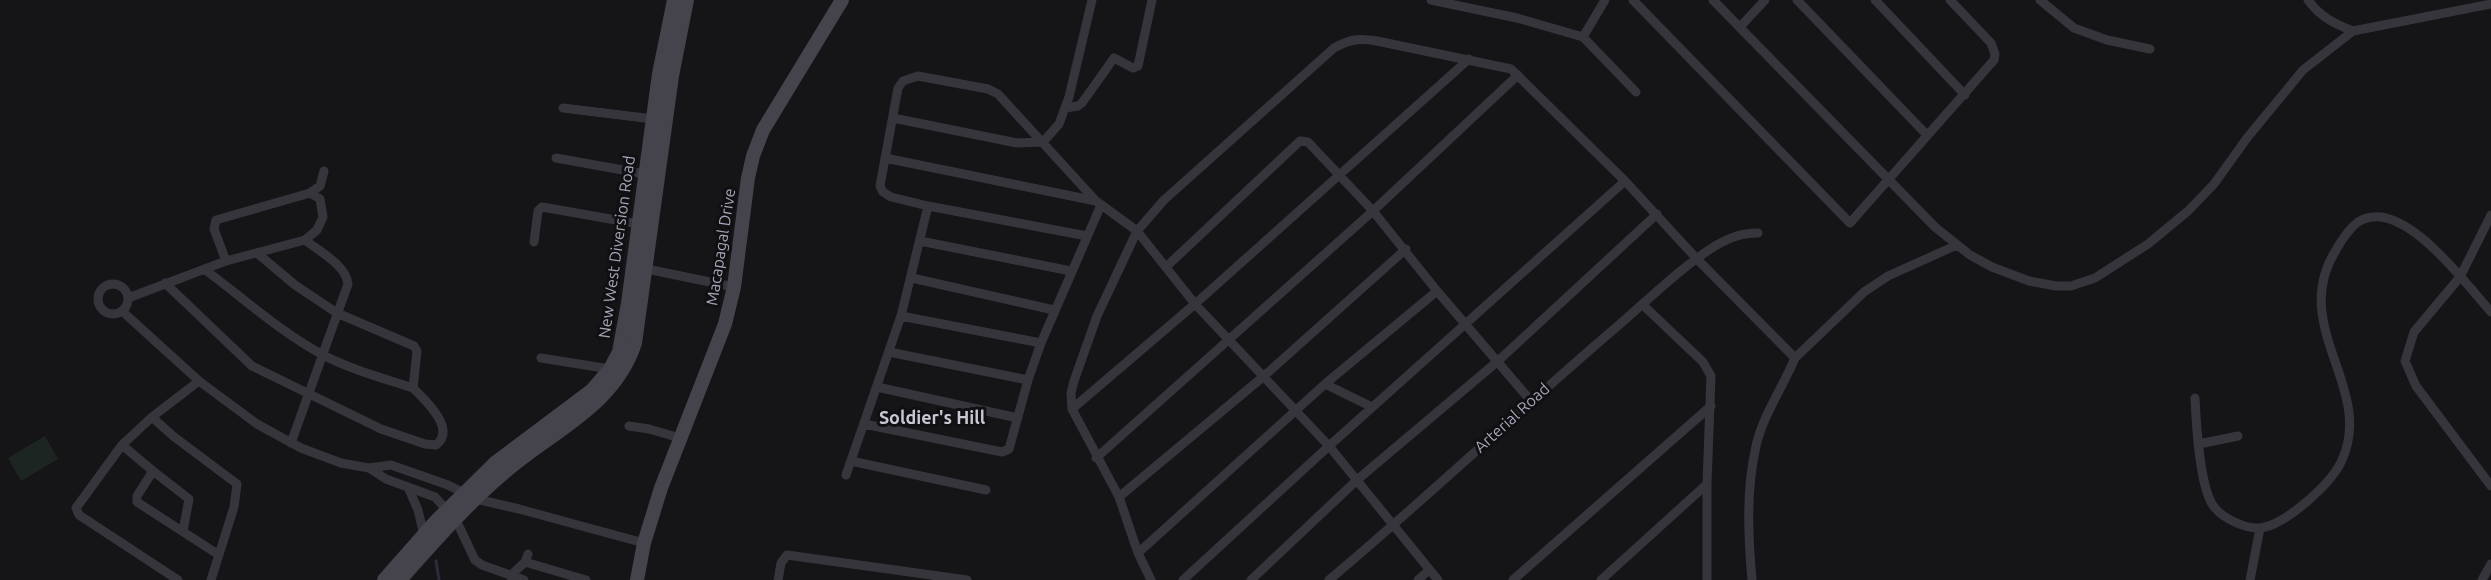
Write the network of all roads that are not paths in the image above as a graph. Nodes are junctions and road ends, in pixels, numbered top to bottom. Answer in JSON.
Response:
{"nodes":[{"id":1,"x":674,"y":0,"type":"edge"},
{"id":2,"x":687,"y":0,"type":"edge"},
{"id":3,"x":842,"y":0,"type":"edge"},
{"id":4,"x":1092,"y":0,"type":"edge"},
{"id":5,"x":1152,"y":0,"type":"edge"},
{"id":6,"x":1431,"y":0,"type":"edge"},
{"id":7,"x":1605,"y":0,"type":"edge"},
{"id":8,"x":1633,"y":0,"type":"edge"},
{"id":9,"x":1713,"y":0,"type":"edge"},
{"id":10,"x":1765,"y":0,"type":"edge"},
{"id":11,"x":1797,"y":0,"type":"edge"},
{"id":12,"x":1875,"y":0,"type":"edge"},
{"id":13,"x":2040,"y":0,"type":"edge"},
{"id":14,"x":2308,"y":0,"type":"edge"},
{"id":15,"x":1449,"y":2,"type":"edge"},
{"id":16,"x":1957,"y":2,"type":"edge"},
{"id":17,"x":2491,"y":4,"type":"edge"},
{"id":18,"x":2465,"y":5,"type":"edge"},
{"id":19,"x":1740,"y":27,"type":"junction"},
{"id":20,"x":2353,"y":31,"type":"junction"},
{"id":21,"x":1583,"y":37,"type":"junction"},
{"id":22,"x":2150,"y":49,"type":"dead end"},
{"id":23,"x":1469,"y":59,"type":"junction"},
{"id":24,"x":1518,"y":75,"type":"junction"},
{"id":25,"x":1636,"y":92,"type":"dead end"},
{"id":26,"x":1965,"y":95,"type":"junction"},
{"id":27,"x":563,"y":108,"type":"dead end"},
{"id":28,"x":1065,"y":108,"type":"junction"},
{"id":29,"x":892,"y":118,"type":"junction"},
{"id":30,"x":652,"y":119,"type":"junction"},
{"id":31,"x":1926,"y":134,"type":"junction"},
{"id":32,"x":1043,"y":142,"type":"junction"},
{"id":33,"x":556,"y":158,"type":"dead end"},
{"id":34,"x":885,"y":158,"type":"junction"},
{"id":35,"x":324,"y":171,"type":"dead end"},
{"id":36,"x":645,"y":174,"type":"junction"},
{"id":37,"x":1340,"y":174,"type":"junction"},
{"id":38,"x":1888,"y":178,"type":"junction"},
{"id":39,"x":1625,"y":181,"type":"junction"},
{"id":40,"x":310,"y":193,"type":"junction"},
{"id":41,"x":1098,"y":203,"type":"junction"},
{"id":42,"x":928,"y":206,"type":"junction"},
{"id":43,"x":1373,"y":211,"type":"junction"},
{"id":44,"x":1657,"y":214,"type":"junction"},
{"id":45,"x":2491,"y":215,"type":"edge"},
{"id":46,"x":639,"y":224,"type":"junction"},
{"id":47,"x":1137,"y":231,"type":"junction"},
{"id":48,"x":1758,"y":233,"type":"dead end"},
{"id":49,"x":1087,"y":236,"type":"junction"},
{"id":50,"x":305,"y":240,"type":"junction"},
{"id":51,"x":534,"y":242,"type":"dead end"},
{"id":52,"x":920,"y":242,"type":"junction"},
{"id":53,"x":1957,"y":245,"type":"junction"},
{"id":54,"x":1406,"y":249,"type":"junction"},
{"id":55,"x":257,"y":253,"type":"junction"},
{"id":56,"x":1697,"y":259,"type":"junction"},
{"id":57,"x":226,"y":261,"type":"junction"},
{"id":58,"x":640,"y":267,"type":"junction"},
{"id":59,"x":1166,"y":267,"type":"junction"},
{"id":60,"x":204,"y":269,"type":"junction"},
{"id":61,"x":1071,"y":271,"type":"junction"},
{"id":62,"x":2460,"y":277,"type":"junction"},
{"id":63,"x":912,"y":278,"type":"junction"},
{"id":64,"x":165,"y":283,"type":"junction"},
{"id":65,"x":734,"y":287,"type":"junction"},
{"id":66,"x":1437,"y":291,"type":"junction"},
{"id":67,"x":128,"y":298,"type":"junction"},
{"id":68,"x":1195,"y":304,"type":"junction"},
{"id":69,"x":1643,"y":305,"type":"junction"},
{"id":70,"x":1054,"y":310,"type":"junction"},
{"id":71,"x":122,"y":311,"type":"junction"},
{"id":72,"x":2491,"y":312,"type":"edge"},
{"id":73,"x":337,"y":313,"type":"junction"},
{"id":74,"x":901,"y":316,"type":"junction"},
{"id":75,"x":1466,"y":323,"type":"junction"},
{"id":76,"x":1229,"y":340,"type":"junction"},
{"id":77,"x":1041,"y":343,"type":"junction"},
{"id":78,"x":889,"y":352,"type":"junction"},
{"id":79,"x":322,"y":354,"type":"junction"},
{"id":80,"x":541,"y":358,"type":"dead end"},
{"id":81,"x":1795,"y":358,"type":"junction"},
{"id":82,"x":1497,"y":361,"type":"junction"},
{"id":83,"x":610,"y":369,"type":"junction"},
{"id":84,"x":1264,"y":376,"type":"junction"},
{"id":85,"x":1028,"y":380,"type":"junction"},
{"id":86,"x":199,"y":381,"type":"junction"},
{"id":87,"x":1325,"y":384,"type":"junction"},
{"id":88,"x":877,"y":387,"type":"junction"},
{"id":89,"x":413,"y":388,"type":"junction"},
{"id":90,"x":308,"y":393,"type":"junction"},
{"id":91,"x":2195,"y":398,"type":"dead end"},
{"id":92,"x":1531,"y":401,"type":"junction"},
{"id":93,"x":1711,"y":406,"type":"junction"},
{"id":94,"x":1372,"y":407,"type":"junction"},
{"id":95,"x":1072,"y":409,"type":"junction"},
{"id":96,"x":1296,"y":410,"type":"junction"},
{"id":97,"x":152,"y":417,"type":"junction"},
{"id":98,"x":1018,"y":418,"type":"junction"},
{"id":99,"x":864,"y":424,"type":"junction"},
{"id":100,"x":630,"y":426,"type":"dead end"},
{"id":101,"x":2238,"y":436,"type":"dead end"},
{"id":102,"x":680,"y":438,"type":"junction"},
{"id":103,"x":291,"y":443,"type":"junction"},
{"id":104,"x":2199,"y":444,"type":"junction"},
{"id":105,"x":122,"y":445,"type":"junction"},
{"id":106,"x":1329,"y":446,"type":"junction"},
{"id":107,"x":1096,"y":458,"type":"junction"},
{"id":108,"x":851,"y":461,"type":"junction"},
{"id":109,"x":369,"y":468,"type":"junction"},
{"id":110,"x":153,"y":471,"type":"junction"},
{"id":111,"x":846,"y":475,"type":"dead end"},
{"id":112,"x":423,"y":476,"type":"junction"},
{"id":113,"x":1357,"y":480,"type":"junction"},
{"id":114,"x":1707,"y":484,"type":"junction"},
{"id":115,"x":2491,"y":486,"type":"edge"},
{"id":116,"x":408,"y":487,"type":"junction"},
{"id":117,"x":418,"y":490,"type":"junction"},
{"id":118,"x":986,"y":490,"type":"dead end"},
{"id":119,"x":470,"y":496,"type":"junction"},
{"id":120,"x":1119,"y":497,"type":"junction"},
{"id":121,"x":452,"y":515,"type":"junction"},
{"id":122,"x":1394,"y":525,"type":"junction"},
{"id":123,"x":2260,"y":528,"type":"junction"},
{"id":124,"x":183,"y":531,"type":"junction"},
{"id":125,"x":424,"y":535,"type":"junction"},
{"id":126,"x":644,"y":543,"type":"junction"},
{"id":127,"x":1138,"y":553,"type":"junction"},
{"id":128,"x":219,"y":555,"type":"junction"},
{"id":129,"x":2491,"y":564,"type":"edge"},
{"id":130,"x":1429,"y":570,"type":"junction"},
{"id":131,"x":510,"y":576,"type":"junction"},
{"id":132,"x":1707,"y":576,"type":"edge"},
{"id":133,"x":178,"y":580,"type":"edge"},
{"id":134,"x":211,"y":580,"type":"edge"},
{"id":135,"x":384,"y":580,"type":"edge"},
{"id":136,"x":400,"y":580,"type":"edge"},
{"id":137,"x":524,"y":580,"type":"edge"},
{"id":138,"x":586,"y":580,"type":"edge"},
{"id":139,"x":637,"y":580,"type":"edge"},
{"id":140,"x":778,"y":580,"type":"edge"},
{"id":141,"x":967,"y":580,"type":"edge"},
{"id":142,"x":1150,"y":580,"type":"edge"},
{"id":143,"x":1183,"y":580,"type":"edge"},
{"id":144,"x":1251,"y":580,"type":"edge"},
{"id":145,"x":1329,"y":580,"type":"edge"},
{"id":146,"x":1418,"y":580,"type":"edge"},
{"id":147,"x":1438,"y":580,"type":"edge"},
{"id":148,"x":1513,"y":580,"type":"edge"},
{"id":149,"x":1601,"y":580,"type":"edge"},
{"id":150,"x":1697,"y":580,"type":"edge"},
{"id":151,"x":1752,"y":580,"type":"edge"},
{"id":152,"x":2250,"y":580,"type":"edge"},
{"id":153,"x":2482,"y":580,"type":"edge"}],
"edges":[{"from":1,"to":30,"type":"street","name":"New West Diversion Road"},
{"from":2,"to":58,"type":"street","name":"New West Diversion Road"},
{"from":3,"to":65,"type":"street","name":"Macapagal Drive"},
{"from":4,"to":28,"type":"street"},
{"from":5,"to":28,"type":"street"},
{"from":6,"to":15,"type":"street"},
{"from":7,"to":21,"type":"street"},
{"from":8,"to":38,"type":"street"},
{"from":9,"to":19,"type":"street"},
{"from":10,"to":19,"type":"street"},
{"from":11,"to":31,"type":"street"},
{"from":12,"to":26,"type":"street"},
{"from":13,"to":22,"type":"street"},
{"from":14,"to":20,"type":"street"},
{"from":15,"to":21,"type":"street"},
{"from":16,"to":26,"type":"street"},
{"from":17,"to":18,"type":"street"},
{"from":18,"to":20,"type":"street"},
{"from":19,"to":38,"type":"street"},
{"from":20,"to":53,"type":"street"},
{"from":21,"to":25,"type":"street"},
{"from":23,"to":24,"type":"street"},
{"from":23,"to":37,"type":"street"},
{"from":23,"to":47,"type":"street"},
{"from":24,"to":39,"type":"street"},
{"from":24,"to":43,"type":"street"},
{"from":26,"to":31,"type":"street"},
{"from":27,"to":30,"type":"street"},
{"from":28,"to":32,"type":"street"},
{"from":29,"to":32,"type":"street"},
{"from":29,"to":32,"type":"street"},
{"from":29,"to":34,"type":"street"},
{"from":30,"to":36,"type":"street","name":"New West Diversion Road"},
{"from":31,"to":38,"type":"street"},
{"from":32,"to":41,"type":"street"},
{"from":33,"to":36,"type":"street"},
{"from":34,"to":41,"type":"street"},
{"from":34,"to":42,"type":"street"},
{"from":35,"to":40,"type":"street"},
{"from":36,"to":46,"type":"street","name":"New West Diversion Road"},
{"from":37,"to":43,"type":"street"},
{"from":37,"to":59,"type":"street"},
{"from":37,"to":68,"type":"street"},
{"from":38,"to":53,"type":"street"},
{"from":39,"to":44,"type":"street"},
{"from":39,"to":75,"type":"street"},
{"from":40,"to":50,"type":"street"},
{"from":40,"to":57,"type":"street"},
{"from":41,"to":47,"type":"street"},
{"from":41,"to":49,"type":"street"},
{"from":42,"to":49,"type":"street"},
{"from":42,"to":52,"type":"street"},
{"from":43,"to":54,"type":"street"},
{"from":43,"to":76,"type":"street"},
{"from":44,"to":56,"type":"street"},
{"from":44,"to":82,"type":"street"},
{"from":45,"to":62,"type":"street"},
{"from":46,"to":51,"type":"street"},
{"from":46,"to":58,"type":"street","name":"New West Diversion Road"},
{"from":47,"to":59,"type":"street"},
{"from":47,"to":95,"type":"street"},
{"from":48,"to":56,"type":"street","name":"Arterial Road"},
{"from":49,"to":61,"type":"street"},
{"from":50,"to":55,"type":"street"},
{"from":50,"to":73,"type":"street"},
{"from":52,"to":61,"type":"street"},
{"from":52,"to":63,"type":"street"},
{"from":53,"to":81,"type":"street"},
{"from":54,"to":66,"type":"street"},
{"from":54,"to":84,"type":"street"},
{"from":55,"to":57,"type":"street"},
{"from":55,"to":73,"type":"street"},
{"from":56,"to":69,"type":"street","name":"Arterial Road"},
{"from":56,"to":81,"type":"street"},
{"from":57,"to":60,"type":"street"},
{"from":58,"to":65,"type":"street"},
{"from":58,"to":83,"type":"street","name":"New West Diversion Road"},
{"from":58,"to":119,"type":"street","name":"New West Diversion Road"},
{"from":59,"to":68,"type":"street"},
{"from":60,"to":64,"type":"street"},
{"from":60,"to":79,"type":"street"},
{"from":61,"to":70,"type":"street"},
{"from":62,"to":72,"type":"street"},
{"from":62,"to":115,"type":"street"},
{"from":62,"to":123,"type":"street"},
{"from":63,"to":70,"type":"street"},
{"from":63,"to":74,"type":"street"},
{"from":64,"to":67,"type":"street"},
{"from":64,"to":90,"type":"street"},
{"from":65,"to":102,"type":"street","name":"Macapagal Drive"},
{"from":66,"to":75,"type":"street"},
{"from":66,"to":87,"type":"street"},
{"from":67,"to":71,"type":"street"},
{"from":67,"to":71,"type":"street"},
{"from":68,"to":76,"type":"street"},
{"from":68,"to":95,"type":"street"},
{"from":69,"to":92,"type":"street","name":"Arterial Road"},
{"from":69,"to":93,"type":"street"},
{"from":70,"to":77,"type":"street"},
{"from":71,"to":86,"type":"street"},
{"from":73,"to":79,"type":"street"},
{"from":73,"to":89,"type":"street"},
{"from":74,"to":77,"type":"street"},
{"from":74,"to":78,"type":"street"},
{"from":75,"to":82,"type":"street"},
{"from":75,"to":94,"type":"street"},
{"from":76,"to":84,"type":"street"},
{"from":76,"to":107,"type":"street"},
{"from":77,"to":85,"type":"street"},
{"from":78,"to":85,"type":"street"},
{"from":78,"to":88,"type":"street"},
{"from":79,"to":89,"type":"street"},
{"from":79,"to":90,"type":"street"},
{"from":80,"to":83,"type":"street"},
{"from":81,"to":151,"type":"street"},
{"from":82,"to":92,"type":"street"},
{"from":82,"to":113,"type":"street"},
{"from":83,"to":119,"type":"street","name":"New West Diversion Road"},
{"from":84,"to":96,"type":"street"},
{"from":84,"to":120,"type":"street"},
{"from":85,"to":98,"type":"street"},
{"from":86,"to":97,"type":"street"},
{"from":86,"to":103,"type":"street"},
{"from":87,"to":94,"type":"street"},
{"from":87,"to":96,"type":"street"},
{"from":88,"to":98,"type":"street"},
{"from":88,"to":99,"type":"street"},
{"from":89,"to":90,"type":"street"},
{"from":90,"to":103,"type":"street"},
{"from":91,"to":104,"type":"street"},
{"from":92,"to":122,"type":"street","name":"Arterial Road"},
{"from":93,"to":114,"type":"street"},
{"from":93,"to":148,"type":"street"},
{"from":94,"to":106,"type":"street"},
{"from":95,"to":107,"type":"street"},
{"from":96,"to":106,"type":"street"},
{"from":96,"to":127,"type":"street"},
{"from":97,"to":105,"type":"street"},
{"from":97,"to":128,"type":"street"},
{"from":98,"to":99,"type":"street"},
{"from":99,"to":108,"type":"street"},
{"from":100,"to":102,"type":"street"},
{"from":101,"to":104,"type":"street"},
{"from":102,"to":126,"type":"street","name":"Macapagal Drive"},
{"from":103,"to":109,"type":"street"},
{"from":104,"to":123,"type":"street"},
{"from":105,"to":110,"type":"street"},
{"from":105,"to":133,"type":"street"},
{"from":106,"to":113,"type":"street"},
{"from":106,"to":143,"type":"street"},
{"from":107,"to":120,"type":"street"},
{"from":108,"to":111,"type":"street"},
{"from":108,"to":118,"type":"street"},
{"from":109,"to":112,"type":"street"},
{"from":109,"to":116,"type":"street"},
{"from":110,"to":124,"type":"street"},
{"from":110,"to":124,"type":"street"},
{"from":112,"to":117,"type":"street"},
{"from":112,"to":119,"type":"street"},
{"from":113,"to":122,"type":"street"},
{"from":113,"to":144,"type":"street"},
{"from":114,"to":132,"type":"street"},
{"from":114,"to":149,"type":"street"},
{"from":116,"to":117,"type":"street"},
{"from":116,"to":125,"type":"street"},
{"from":117,"to":121,"type":"street"},
{"from":119,"to":121,"type":"street","name":"New West Diversion Road"},
{"from":119,"to":126,"type":"street"},
{"from":120,"to":127,"type":"street"},
{"from":121,"to":125,"type":"street","name":"New West Diversion Road"},
{"from":121,"to":131,"type":"street"},
{"from":121,"to":136,"type":"street","name":"New West Diversion Road"},
{"from":122,"to":130,"type":"street"},
{"from":122,"to":145,"type":"street","name":"Arterial Road"},
{"from":123,"to":152,"type":"street"},
{"from":124,"to":128,"type":"street"},
{"from":125,"to":135,"type":"street","name":"New West Diversion Road"},
{"from":126,"to":139,"type":"street","name":"Macapagal Drive"},
{"from":127,"to":142,"type":"street"},
{"from":128,"to":134,"type":"street"},
{"from":129,"to":153,"type":"street"},
{"from":130,"to":146,"type":"street"},
{"from":130,"to":147,"type":"street"},
{"from":131,"to":137,"type":"street"},
{"from":131,"to":138,"type":"street"},
{"from":132,"to":150,"type":"street"},
{"from":140,"to":141,"type":"street"}]}
